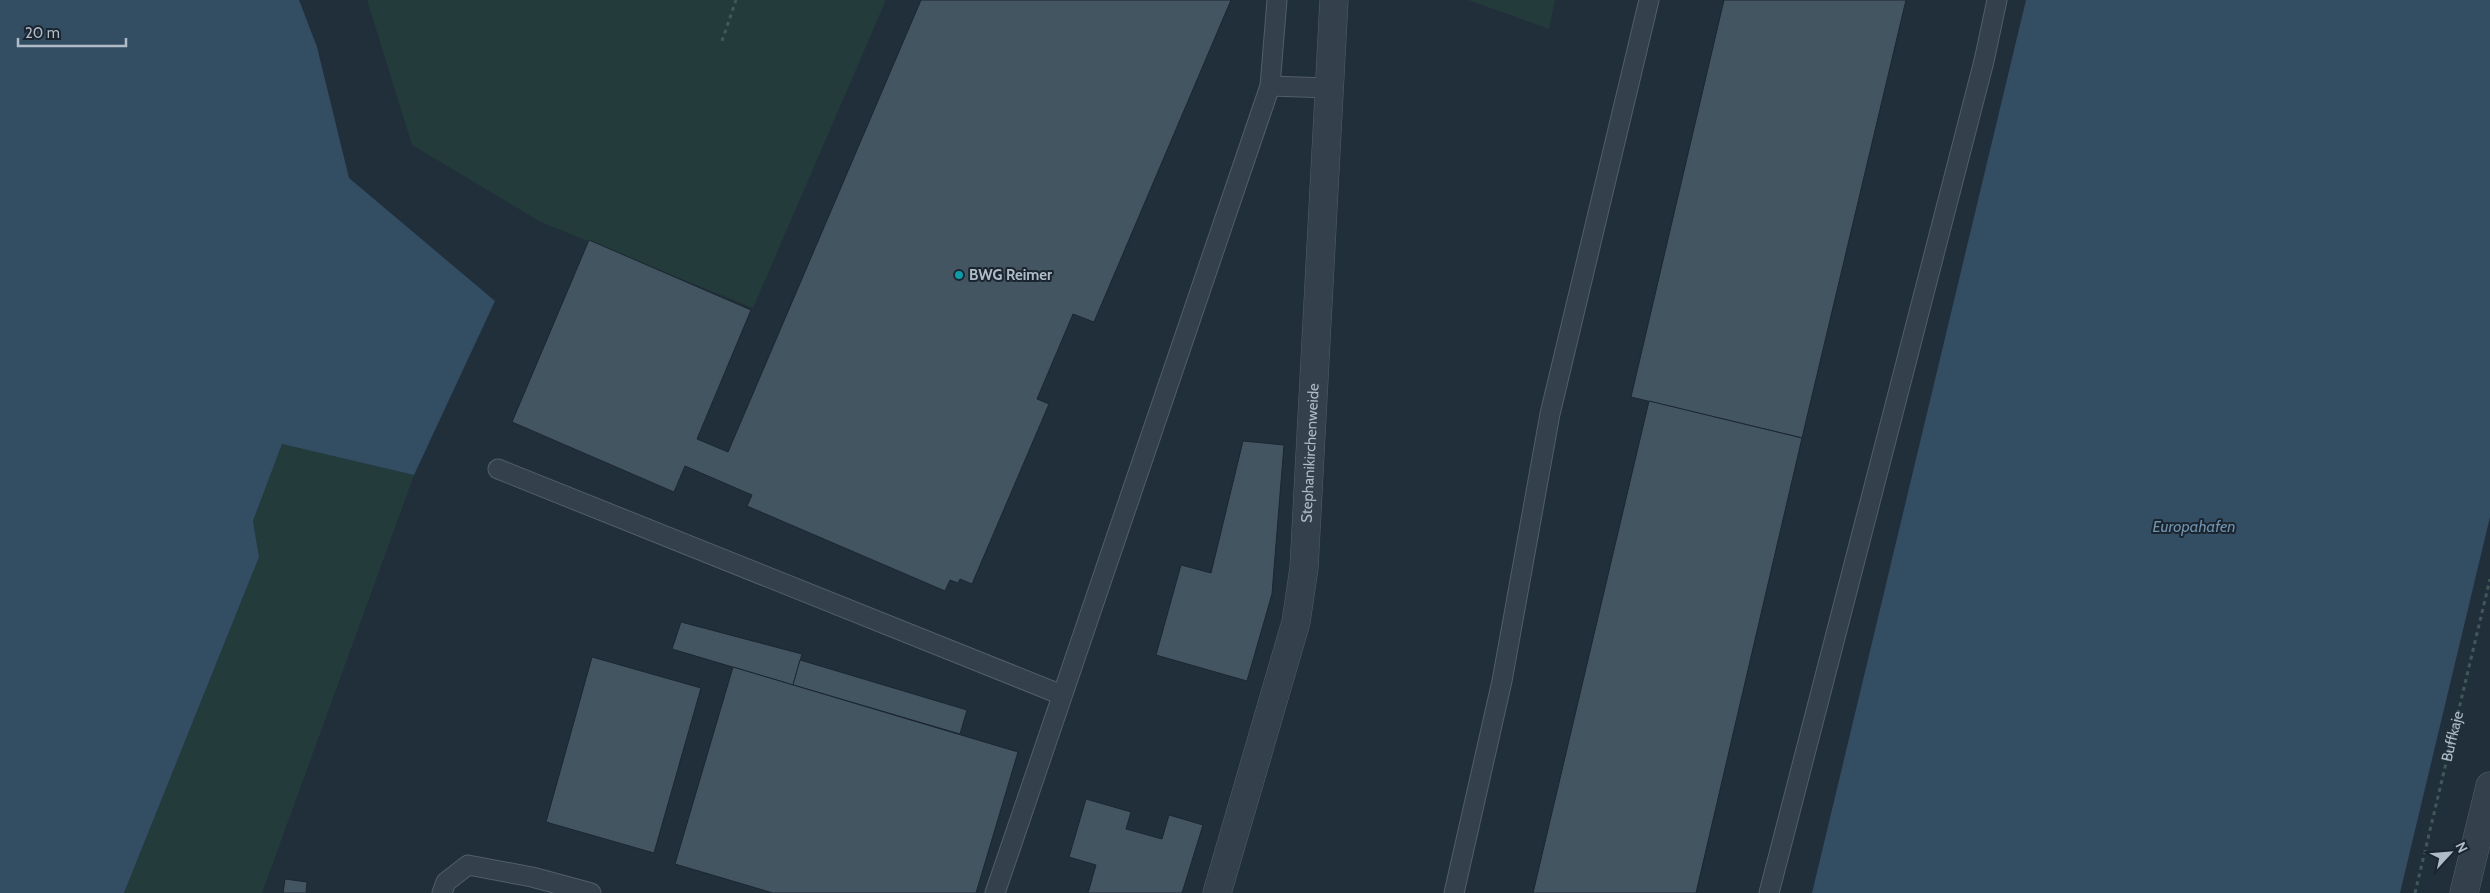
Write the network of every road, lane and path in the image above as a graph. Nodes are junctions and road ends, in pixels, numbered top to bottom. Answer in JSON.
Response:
{"nodes":[{"id":1,"x":736,"y":0,"type":"edge"},
{"id":2,"x":1277,"y":0,"type":"edge"},
{"id":3,"x":1334,"y":0,"type":"edge"},
{"id":4,"x":1649,"y":0,"type":"edge"},
{"id":5,"x":1997,"y":0,"type":"edge"},
{"id":6,"x":722,"y":41,"type":"dead end"},
{"id":7,"x":1270,"y":86,"type":"junction"},
{"id":8,"x":1329,"y":88,"type":"junction"},
{"id":9,"x":498,"y":469,"type":"dead end"},
{"id":10,"x":2490,"y":579,"type":"edge"},
{"id":11,"x":1062,"y":695,"type":"junction"},
{"id":12,"x":2490,"y":786,"type":"edge"},
{"id":13,"x":442,"y":893,"type":"edge"},
{"id":14,"x":591,"y":893,"type":"edge"},
{"id":15,"x":995,"y":893,"type":"edge"},
{"id":16,"x":1217,"y":893,"type":"edge"},
{"id":17,"x":1454,"y":893,"type":"edge"},
{"id":18,"x":1769,"y":893,"type":"edge"},
{"id":19,"x":2415,"y":893,"type":"edge"},
{"id":20,"x":2464,"y":893,"type":"edge"}],
"edges":[{"from":1,"to":6,"type":"path"},
{"from":2,"to":7,"type":"lane"},
{"from":3,"to":8,"type":"street","name":"Stephanikirchenweide"},
{"from":4,"to":17,"type":"lane"},
{"from":5,"to":18,"type":"lane"},
{"from":7,"to":8,"type":"lane"},
{"from":7,"to":11,"type":"lane"},
{"from":8,"to":16,"type":"street","name":"Stephanikirchenweide"},
{"from":9,"to":11,"type":"lane"},
{"from":10,"to":19,"type":"path","name":"Buffkaje"},
{"from":11,"to":15,"type":"lane"},
{"from":12,"to":20,"type":"street"},
{"from":13,"to":14,"type":"lane"}]}
